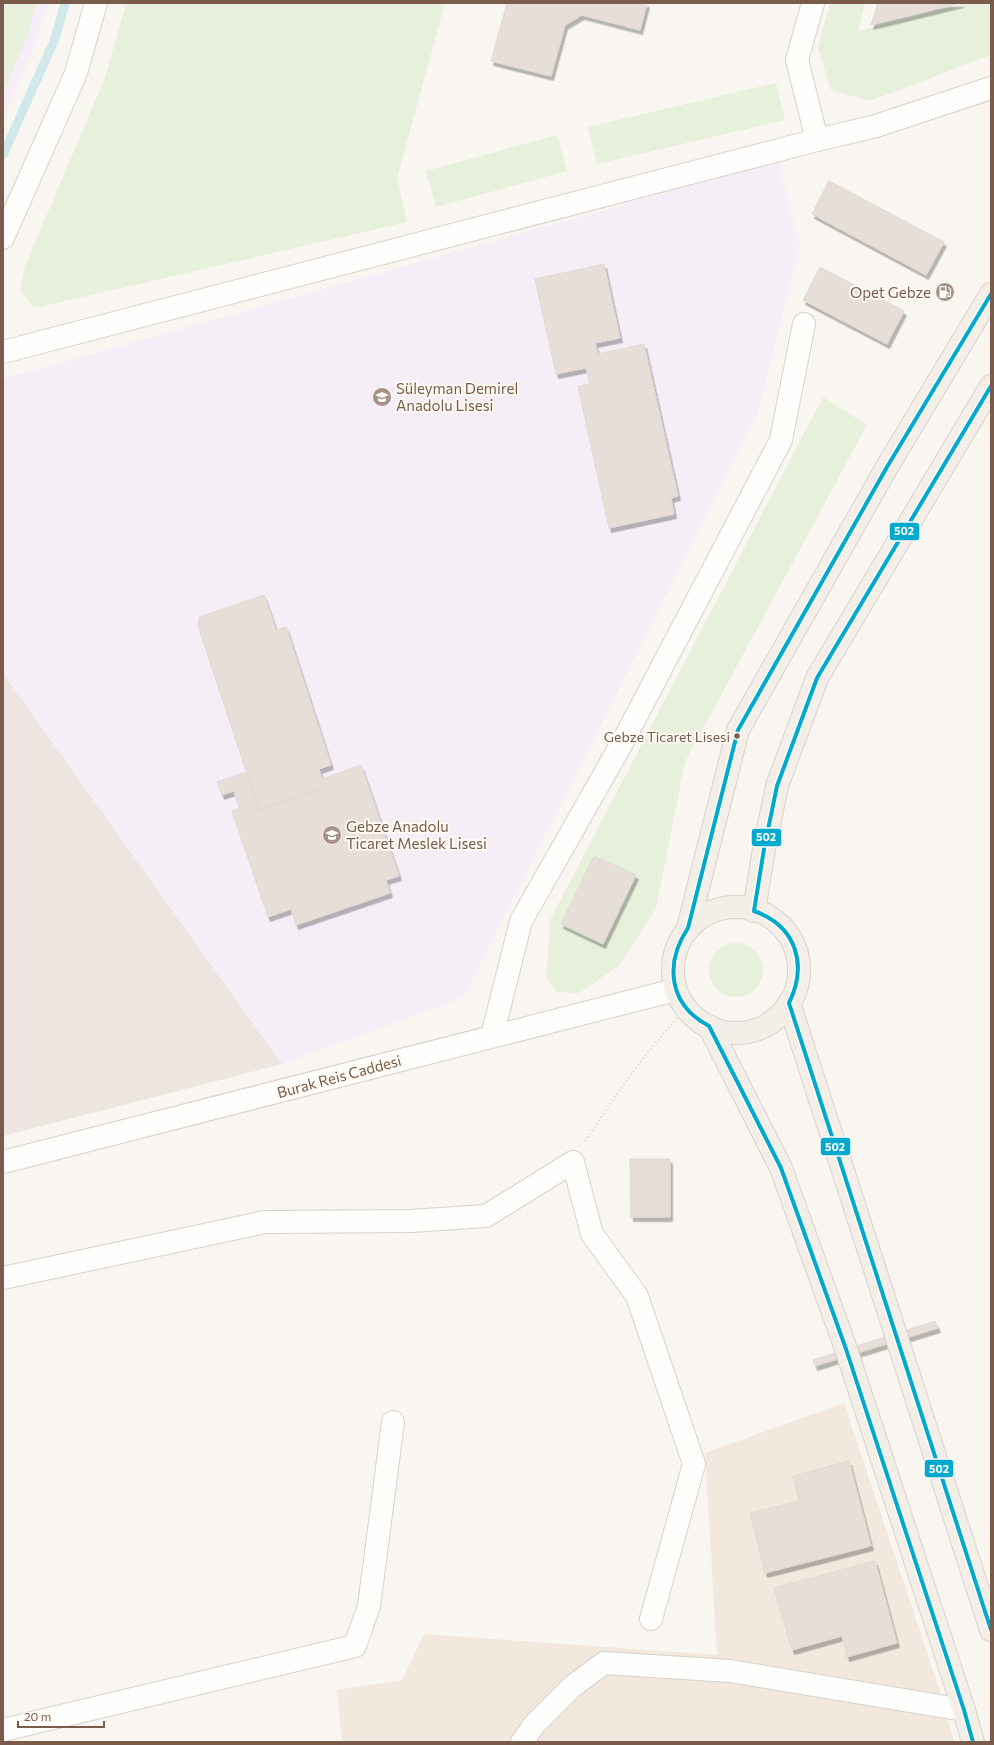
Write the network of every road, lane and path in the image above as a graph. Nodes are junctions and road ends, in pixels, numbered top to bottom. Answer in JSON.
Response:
{"nodes":[{"id":1,"x":96,"y":3,"type":"edge"},
{"id":2,"x":813,"y":3,"type":"edge"},
{"id":3,"x":991,"y":88,"type":"edge"},
{"id":4,"x":817,"y":140,"type":"junction"},
{"id":5,"x":3,"y":238,"type":"edge"},
{"id":6,"x":991,"y":294,"type":"edge"},
{"id":7,"x":804,"y":324,"type":"dead end"},
{"id":8,"x":3,"y":352,"type":"edge"},
{"id":9,"x":991,"y":386,"type":"edge"},
{"id":10,"x":754,"y":911,"type":"junction"},
{"id":11,"x":688,"y":928,"type":"junction"},
{"id":12,"x":675,"y":990,"type":"junction"},
{"id":13,"x":789,"y":1003,"type":"junction"},
{"id":14,"x":686,"y":1009,"type":"junction"},
{"id":15,"x":709,"y":1026,"type":"junction"},
{"id":16,"x":492,"y":1036,"type":"junction"},
{"id":17,"x":3,"y":1162,"type":"edge"},
{"id":18,"x":573,"y":1162,"type":"junction"},
{"id":19,"x":3,"y":1278,"type":"edge"},
{"id":20,"x":392,"y":1422,"type":"dead end"},
{"id":21,"x":651,"y":1619,"type":"dead end"},
{"id":22,"x":991,"y":1630,"type":"edge"},
{"id":23,"x":964,"y":1710,"type":"junction"},
{"id":24,"x":3,"y":1730,"type":"edge"},
{"id":25,"x":522,"y":1742,"type":"edge"},
{"id":26,"x":973,"y":1742,"type":"edge"}],
"edges":[{"from":1,"to":5,"type":"street"},
{"from":2,"to":4,"type":"street"},
{"from":3,"to":4,"type":"street"},
{"from":4,"to":8,"type":"street"},
{"from":6,"to":11,"type":"main road"},
{"from":7,"to":16,"type":"street"},
{"from":9,"to":10,"type":"main road"},
{"from":10,"to":11,"type":"main road"},
{"from":10,"to":13,"type":"main road"},
{"from":11,"to":12,"type":"main road"},
{"from":12,"to":14,"type":"main road"},
{"from":12,"to":16,"type":"street","name":"Burak Reis Caddesi"},
{"from":13,"to":15,"type":"main road"},
{"from":13,"to":22,"type":"main road"},
{"from":14,"to":15,"type":"main road"},
{"from":14,"to":18,"type":"path"},
{"from":15,"to":23,"type":"main road"},
{"from":16,"to":17,"type":"street","name":"Burak Reis Caddesi"},
{"from":18,"to":19,"type":"street"},
{"from":18,"to":21,"type":"street"},
{"from":20,"to":24,"type":"street"},
{"from":23,"to":25,"type":"street"},
{"from":23,"to":26,"type":"main road"}]}
